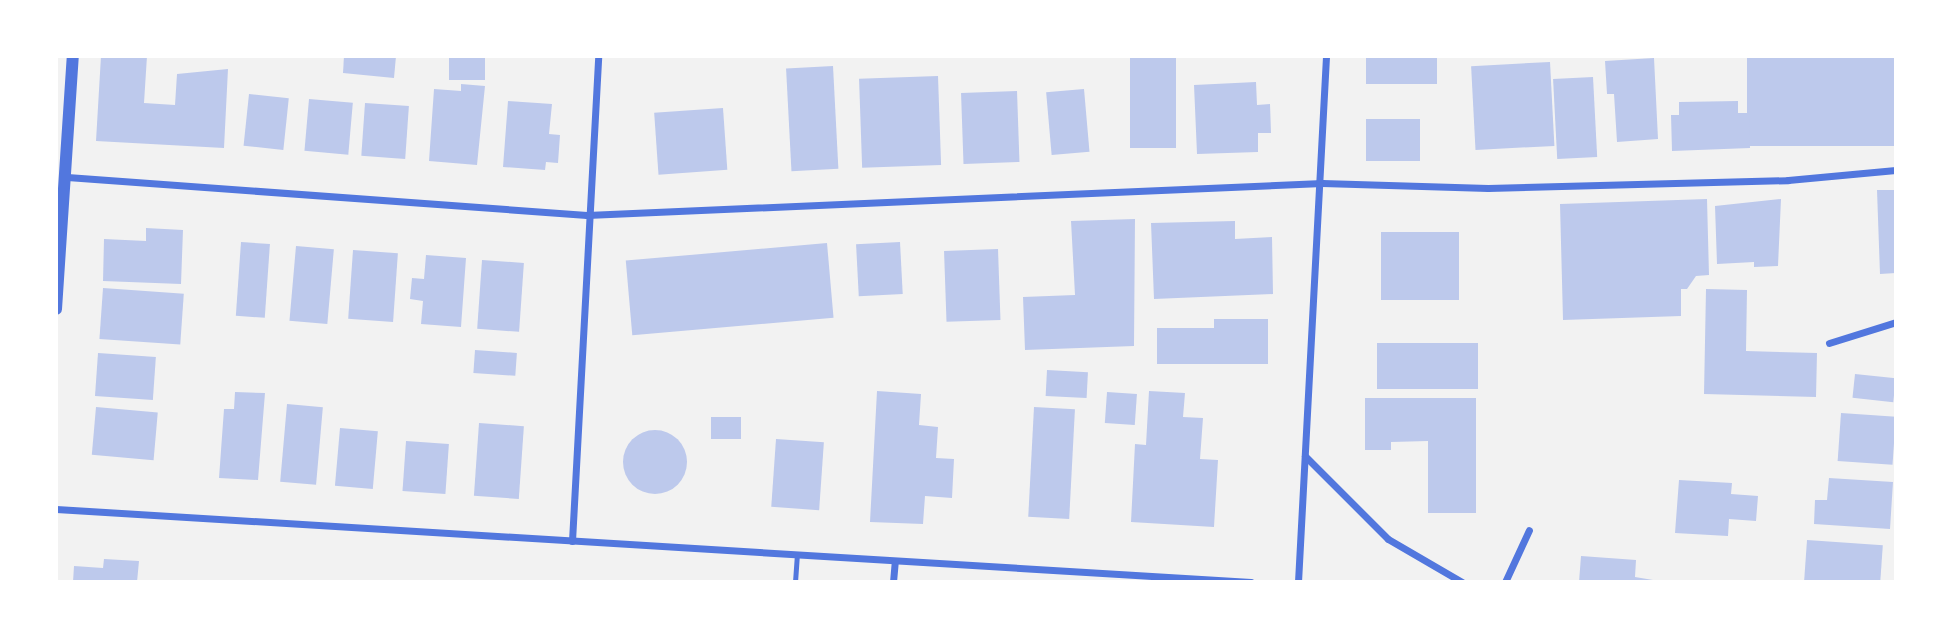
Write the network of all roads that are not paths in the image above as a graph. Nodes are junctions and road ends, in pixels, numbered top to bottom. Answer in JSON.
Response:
{"nodes":[{"id":1,"x":73,"y":56,"type":"edge"},
{"id":2,"x":598,"y":56,"type":"edge"},
{"id":3,"x":1326,"y":56,"type":"edge"},
{"id":4,"x":1896,"y":170,"type":"edge"},
{"id":5,"x":67,"y":177,"type":"junction"},
{"id":6,"x":1322,"y":183,"type":"junction"},
{"id":7,"x":587,"y":215,"type":"junction"},
{"id":8,"x":56,"y":309,"type":"edge"},
{"id":9,"x":1896,"y":322,"type":"edge"},
{"id":10,"x":1829,"y":343,"type":"dead end"},
{"id":11,"x":1305,"y":456,"type":"junction"},
{"id":12,"x":56,"y":509,"type":"edge"},
{"id":13,"x":1529,"y":530,"type":"dead end"},
{"id":14,"x":572,"y":541,"type":"junction"},
{"id":15,"x":797,"y":555,"type":"junction"},
{"id":16,"x":895,"y":561,"type":"junction"},
{"id":17,"x":795,"y":582,"type":"edge"},
{"id":18,"x":893,"y":582,"type":"edge"},
{"id":19,"x":1251,"y":582,"type":"edge"},
{"id":20,"x":1298,"y":582,"type":"edge"},
{"id":21,"x":1462,"y":582,"type":"edge"},
{"id":22,"x":1505,"y":582,"type":"edge"}],
"edges":[{"from":1,"to":5,"type":"street"},
{"from":2,"to":7,"type":"street"},
{"from":3,"to":6,"type":"street"},
{"from":4,"to":6,"type":"street"},
{"from":5,"to":7,"type":"street"},
{"from":5,"to":8,"type":"street"},
{"from":6,"to":7,"type":"street"},
{"from":6,"to":11,"type":"street"},
{"from":7,"to":14,"type":"street"},
{"from":9,"to":10,"type":"street"},
{"from":11,"to":20,"type":"street"},
{"from":11,"to":21,"type":"street"},
{"from":12,"to":14,"type":"street"},
{"from":13,"to":22,"type":"street"},
{"from":14,"to":15,"type":"street"},
{"from":15,"to":16,"type":"street"},
{"from":15,"to":17,"type":"lane"},
{"from":16,"to":18,"type":"street"},
{"from":16,"to":19,"type":"street"}]}
